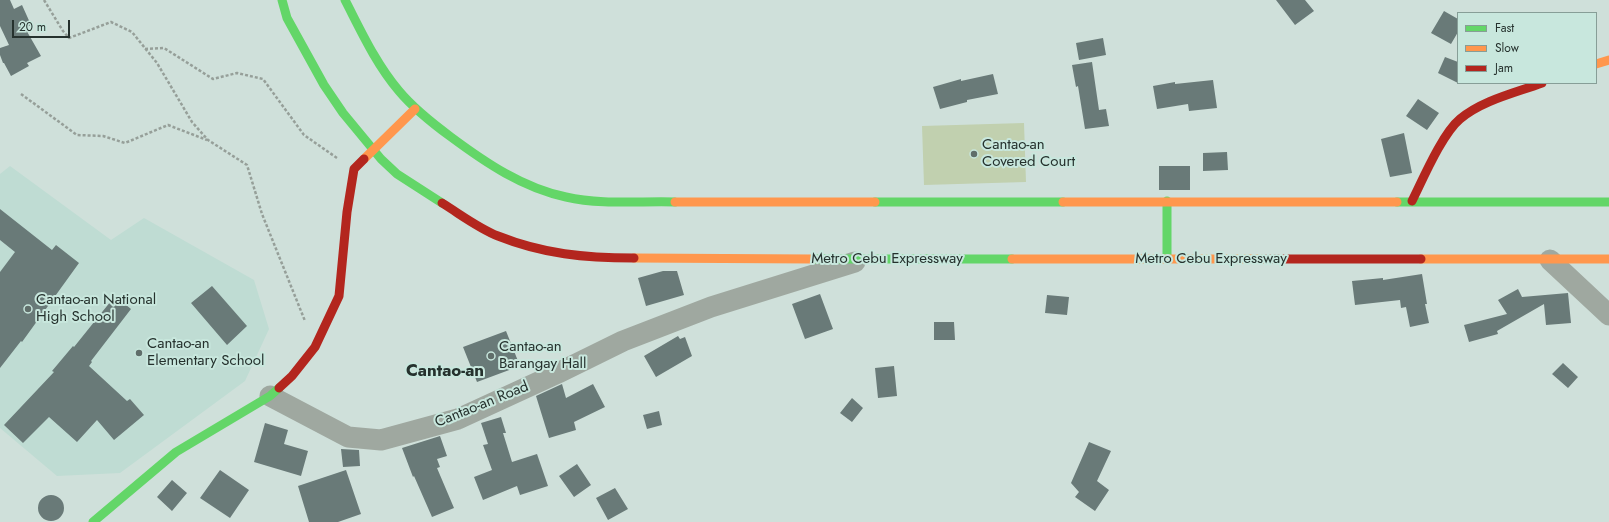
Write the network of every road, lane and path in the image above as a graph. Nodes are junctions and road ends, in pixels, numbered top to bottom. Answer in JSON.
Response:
{"nodes":[{"id":1,"x":44,"y":0,"type":"edge"},
{"id":2,"x":282,"y":0,"type":"edge"},
{"id":3,"x":345,"y":0,"type":"edge"},
{"id":4,"x":145,"y":49,"type":"junction"},
{"id":5,"x":1609,"y":60,"type":"edge"},
{"id":6,"x":1597,"y":64,"type":"edge"},
{"id":7,"x":1539,"y":84,"type":"edge"},
{"id":8,"x":20,"y":94,"type":"dead end"},
{"id":9,"x":415,"y":109,"type":"junction"},
{"id":10,"x":208,"y":140,"type":"junction"},
{"id":11,"x":373,"y":149,"type":"junction"},
{"id":12,"x":354,"y":169,"type":"junction"},
{"id":13,"x":1167,"y":201,"type":"junction"},
{"id":14,"x":1412,"y":201,"type":"junction"},
{"id":15,"x":1609,"y":202,"type":"edge"},
{"id":16,"x":864,"y":259,"type":"junction"},
{"id":17,"x":1167,"y":259,"type":"junction"},
{"id":18,"x":1609,"y":259,"type":"edge"},
{"id":19,"x":1550,"y":260,"type":"junction"},
{"id":20,"x":1609,"y":314,"type":"edge"},
{"id":21,"x":316,"y":347,"type":"junction"},
{"id":22,"x":270,"y":396,"type":"junction"},
{"id":23,"x":93,"y":522,"type":"edge"}],
"edges":[{"from":1,"to":4,"type":"path"},
{"from":2,"to":11,"type":"main road","name":"Metro Cebu Expressway"},
{"from":3,"to":9,"type":"main road"},
{"from":4,"to":10,"type":"path"},
{"from":4,"to":12,"type":"path"},
{"from":5,"to":6,"type":"main road"},
{"from":7,"to":14,"type":"main road"},
{"from":8,"to":10,"type":"path"},
{"from":9,"to":11,"type":"main road"},
{"from":9,"to":13,"type":"main road"},
{"from":10,"to":21,"type":"path"},
{"from":11,"to":12,"type":"main road"},
{"from":11,"to":16,"type":"main road","name":"Metro Cebu Expressway"},
{"from":12,"to":21,"type":"main road"},
{"from":13,"to":14,"type":"main road"},
{"from":13,"to":17,"type":"main road"},
{"from":14,"to":15,"type":"main road"},
{"from":16,"to":17,"type":"main road","name":"Metro Cebu Expressway"},
{"from":16,"to":22,"type":"street","name":"Cantao-an Road"},
{"from":17,"to":19,"type":"main road","name":"Metro Cebu Expressway"},
{"from":18,"to":19,"type":"main road","name":"Metro Cebu Expressway"},
{"from":19,"to":20,"type":"street"},
{"from":21,"to":22,"type":"main road"},
{"from":22,"to":23,"type":"main road"}]}
